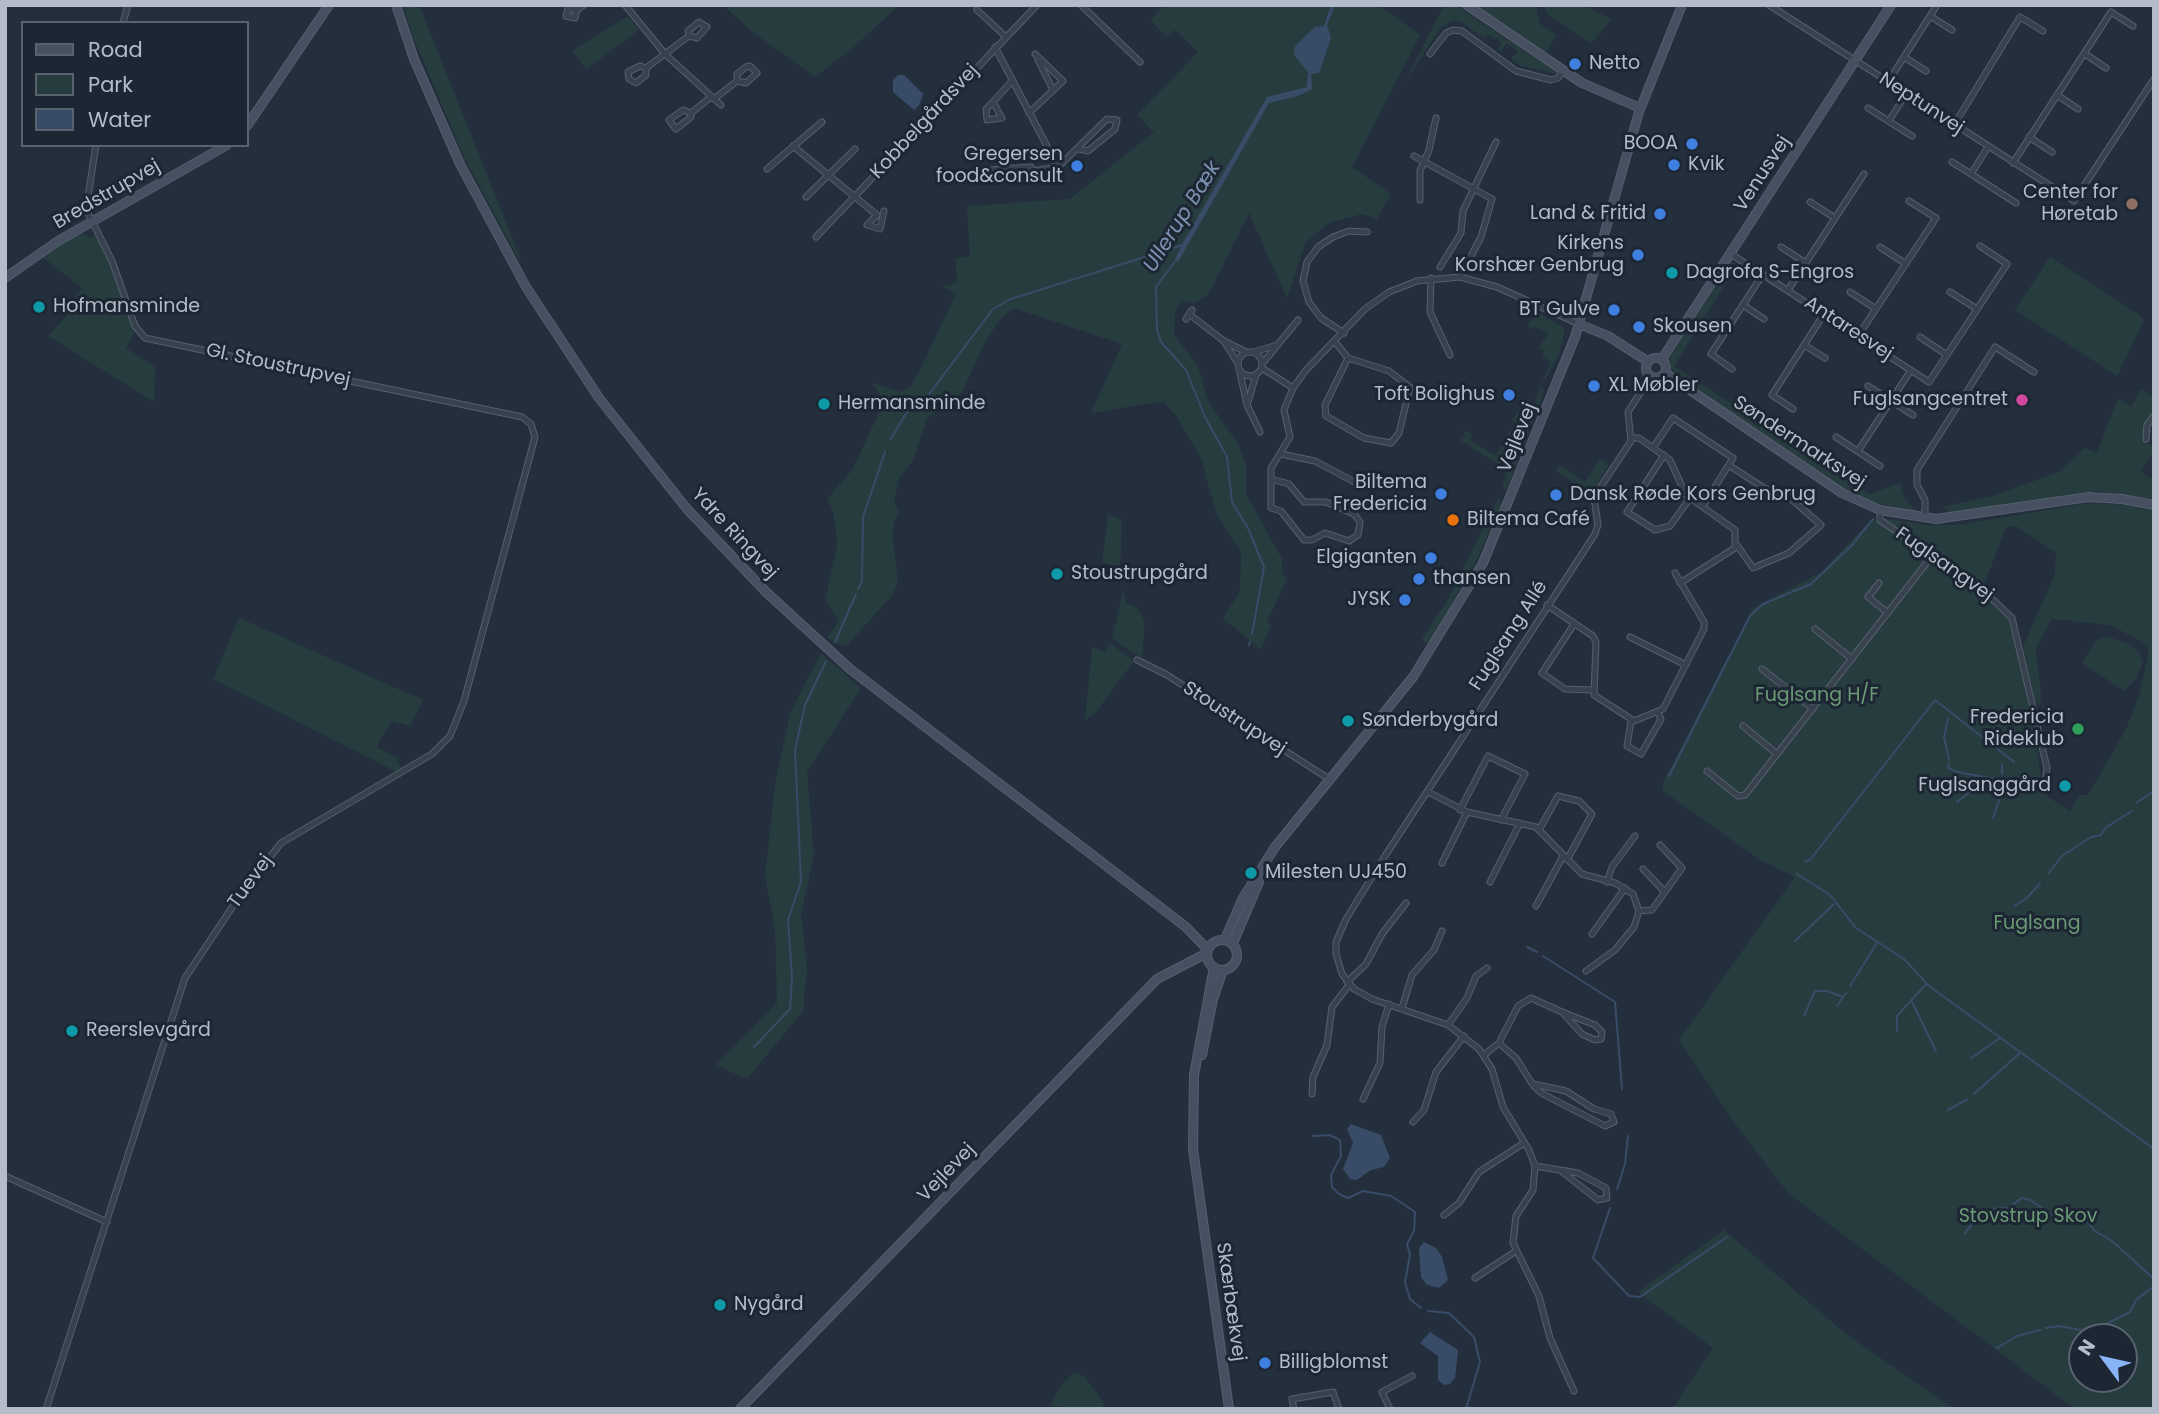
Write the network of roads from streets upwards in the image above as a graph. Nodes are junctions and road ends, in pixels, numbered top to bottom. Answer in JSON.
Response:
{"nodes":[{"id":1,"x":329,"y":5,"type":"edge"},
{"id":2,"x":393,"y":5,"type":"edge"},
{"id":3,"x":584,"y":5,"type":"edge"},
{"id":4,"x":625,"y":5,"type":"edge"},
{"id":5,"x":1037,"y":5,"type":"edge"},
{"id":6,"x":1081,"y":5,"type":"edge"},
{"id":7,"x":1467,"y":5,"type":"edge"},
{"id":8,"x":1682,"y":5,"type":"edge"},
{"id":9,"x":1769,"y":5,"type":"edge"},
{"id":10,"x":1891,"y":5,"type":"edge"},
{"id":11,"x":1937,"y":5,"type":"edge"},
{"id":12,"x":577,"y":10,"type":"dead end"},
{"id":13,"x":977,"y":10,"type":"dead end"},
{"id":14,"x":1930,"y":16,"type":"junction"},
{"id":15,"x":2133,"y":26,"type":"dead end"},
{"id":16,"x":1952,"y":30,"type":"dead end"},
{"id":17,"x":2043,"y":31,"type":"dead end"},
{"id":18,"x":690,"y":36,"type":"dead end"},
{"id":19,"x":1005,"y":36,"type":"junction"},
{"id":20,"x":995,"y":47,"type":"junction"},
{"id":21,"x":665,"y":54,"type":"junction"},
{"id":22,"x":1430,"y":54,"type":"dead end"},
{"id":23,"x":2085,"y":54,"type":"junction"},
{"id":24,"x":1904,"y":57,"type":"junction"},
{"id":25,"x":1855,"y":61,"type":"junction"},
{"id":26,"x":1140,"y":62,"type":"dead end"},
{"id":27,"x":646,"y":68,"type":"dead end"},
{"id":28,"x":2106,"y":68,"type":"dead end"},
{"id":29,"x":1563,"y":70,"type":"junction"},
{"id":30,"x":1926,"y":71,"type":"dead end"},
{"id":31,"x":2154,"y":79,"type":"edge"},
{"id":32,"x":737,"y":81,"type":"dead end"},
{"id":33,"x":1012,"y":81,"type":"junction"},
{"id":34,"x":1888,"y":82,"type":"junction"},
{"id":35,"x":1054,"y":90,"type":"junction"},
{"id":36,"x":1906,"y":94,"type":"junction"},
{"id":37,"x":2057,"y":95,"type":"junction"},
{"id":38,"x":713,"y":98,"type":"junction"},
{"id":39,"x":993,"y":102,"type":"dead end"},
{"id":40,"x":721,"y":105,"type":"dead end"},
{"id":41,"x":1868,"y":107,"type":"dead end"},
{"id":42,"x":1640,"y":108,"type":"junction"},
{"id":43,"x":2078,"y":109,"type":"dead end"},
{"id":44,"x":691,"y":113,"type":"dead end"},
{"id":45,"x":1029,"y":113,"type":"junction"},
{"id":46,"x":1436,"y":118,"type":"dead end"},
{"id":47,"x":1889,"y":121,"type":"junction"},
{"id":48,"x":822,"y":122,"type":"dead end"},
{"id":49,"x":248,"y":125,"type":"edge"},
{"id":50,"x":1954,"y":125,"type":"junction"},
{"id":51,"x":1912,"y":136,"type":"dead end"},
{"id":52,"x":2029,"y":137,"type":"junction"},
{"id":53,"x":1496,"y":142,"type":"dead end"},
{"id":54,"x":793,"y":146,"type":"junction"},
{"id":55,"x":96,"y":147,"type":"edge"},
{"id":56,"x":223,"y":147,"type":"edge"},
{"id":57,"x":1988,"y":147,"type":"junction"},
{"id":58,"x":855,"y":149,"type":"dead end"},
{"id":59,"x":1079,"y":149,"type":"junction"},
{"id":60,"x":2052,"y":152,"type":"dead end"},
{"id":61,"x":1414,"y":156,"type":"dead end"},
{"id":62,"x":1424,"y":161,"type":"junction"},
{"id":63,"x":1952,"y":162,"type":"dead end"},
{"id":64,"x":2014,"y":163,"type":"junction"},
{"id":65,"x":1058,"y":167,"type":"junction"},
{"id":66,"x":767,"y":169,"type":"dead end"},
{"id":67,"x":1034,"y":171,"type":"junction"},
{"id":68,"x":1864,"y":174,"type":"dead end"},
{"id":69,"x":1971,"y":174,"type":"junction"},
{"id":70,"x":829,"y":175,"type":"junction"},
{"id":71,"x":1473,"y":187,"type":"junction"},
{"id":72,"x":854,"y":196,"type":"junction"},
{"id":73,"x":806,"y":197,"type":"dead end"},
{"id":74,"x":1420,"y":200,"type":"dead end"},
{"id":75,"x":1909,"y":201,"type":"dead end"},
{"id":76,"x":1810,"y":202,"type":"dead end"},
{"id":77,"x":2016,"y":203,"type":"dead end"},
{"id":78,"x":877,"y":215,"type":"dead end"},
{"id":79,"x":1835,"y":218,"type":"junction"},
{"id":80,"x":90,"y":221,"type":"junction"},
{"id":81,"x":1367,"y":232,"type":"dead end"},
{"id":82,"x":816,"y":237,"type":"dead end"},
{"id":83,"x":1980,"y":246,"type":"dead end"},
{"id":84,"x":1781,"y":247,"type":"dead end"},
{"id":85,"x":1880,"y":247,"type":"dead end"},
{"id":86,"x":1731,"y":254,"type":"junction"},
{"id":87,"x":1806,"y":263,"type":"junction"},
{"id":88,"x":1906,"y":264,"type":"junction"},
{"id":89,"x":1440,"y":267,"type":"dead end"},
{"id":90,"x":1763,"y":274,"type":"junction"},
{"id":91,"x":1460,"y":277,"type":"junction"},
{"id":92,"x":5,"y":278,"type":"edge"},
{"id":93,"x":1431,"y":278,"type":"junction"},
{"id":94,"x":1788,"y":290,"type":"junction"},
{"id":95,"x":1850,"y":292,"type":"dead end"},
{"id":96,"x":1950,"y":292,"type":"dead end"},
{"id":97,"x":1743,"y":305,"type":"junction"},
{"id":98,"x":1876,"y":309,"type":"junction"},
{"id":99,"x":1977,"y":309,"type":"junction"},
{"id":100,"x":1189,"y":314,"type":"dead end"},
{"id":101,"x":1824,"y":314,"type":"junction"},
{"id":102,"x":1764,"y":319,"type":"dead end"},
{"id":103,"x":1298,"y":320,"type":"dead end"},
{"id":104,"x":1579,"y":324,"type":"junction"},
{"id":105,"x":1344,"y":333,"type":"junction"},
{"id":106,"x":1858,"y":336,"type":"junction"},
{"id":107,"x":1920,"y":337,"type":"dead end"},
{"id":108,"x":1224,"y":341,"type":"junction"},
{"id":109,"x":1335,"y":342,"type":"junction"},
{"id":110,"x":1277,"y":345,"type":"junction"},
{"id":111,"x":1804,"y":345,"type":"junction"},
{"id":112,"x":1246,"y":352,"type":"junction"},
{"id":113,"x":1254,"y":352,"type":"junction"},
{"id":114,"x":1450,"y":355,"type":"dead end"},
{"id":115,"x":1947,"y":355,"type":"junction"},
{"id":116,"x":1348,"y":358,"type":"junction"},
{"id":117,"x":1825,"y":358,"type":"dead end"},
{"id":118,"x":1662,"y":359,"type":"junction"},
{"id":119,"x":1647,"y":361,"type":"junction"},
{"id":120,"x":1237,"y":362,"type":"junction"},
{"id":121,"x":1262,"y":366,"type":"junction"},
{"id":122,"x":1732,"y":369,"type":"dead end"},
{"id":123,"x":1911,"y":370,"type":"junction"},
{"id":124,"x":1240,"y":371,"type":"junction"},
{"id":125,"x":2034,"y":372,"type":"dead end"},
{"id":126,"x":1665,"y":373,"type":"junction"},
{"id":127,"x":1257,"y":374,"type":"junction"},
{"id":128,"x":1650,"y":378,"type":"junction"},
{"id":129,"x":1868,"y":386,"type":"dead end"},
{"id":130,"x":1293,"y":388,"type":"junction"},
{"id":131,"x":1891,"y":401,"type":"junction"},
{"id":132,"x":1247,"y":405,"type":"junction"},
{"id":133,"x":1793,"y":409,"type":"dead end"},
{"id":134,"x":1913,"y":415,"type":"dead end"},
{"id":135,"x":2154,"y":416,"type":"edge"},
{"id":136,"x":534,"y":428,"type":"joint"},
{"id":137,"x":1261,"y":432,"type":"dead end"},
{"id":138,"x":1836,"y":437,"type":"dead end"},
{"id":139,"x":1632,"y":438,"type":"junction"},
{"id":140,"x":2146,"y":439,"type":"dead end"},
{"id":141,"x":1653,"y":448,"type":"junction"},
{"id":142,"x":1858,"y":451,"type":"junction"},
{"id":143,"x":1281,"y":453,"type":"junction"},
{"id":144,"x":1664,"y":455,"type":"junction"},
{"id":145,"x":1730,"y":466,"type":"junction"},
{"id":146,"x":1880,"y":466,"type":"dead end"},
{"id":147,"x":1271,"y":480,"type":"junction"},
{"id":148,"x":1360,"y":485,"type":"dead end"},
{"id":149,"x":1690,"y":498,"type":"junction"},
{"id":150,"x":2154,"y":505,"type":"edge"},
{"id":151,"x":1703,"y":506,"type":"junction"},
{"id":152,"x":1880,"y":510,"type":"junction"},
{"id":153,"x":1926,"y":519,"type":"junction"},
{"id":154,"x":1737,"y":545,"type":"junction"},
{"id":155,"x":1932,"y":556,"type":"junction"},
{"id":156,"x":1675,"y":573,"type":"dead end"},
{"id":157,"x":1680,"y":583,"type":"junction"},
{"id":158,"x":1879,"y":583,"type":"dead end"},
{"id":159,"x":1547,"y":605,"type":"junction"},
{"id":160,"x":1888,"y":613,"type":"junction"},
{"id":161,"x":1574,"y":624,"type":"junction"},
{"id":162,"x":1815,"y":629,"type":"dead end"},
{"id":163,"x":1630,"y":637,"type":"dead end"},
{"id":164,"x":1852,"y":659,"type":"junction"},
{"id":165,"x":1137,"y":660,"type":"dead end"},
{"id":166,"x":1686,"y":665,"type":"junction"},
{"id":167,"x":1762,"y":668,"type":"dead end"},
{"id":168,"x":1594,"y":690,"type":"junction"},
{"id":169,"x":1812,"y":709,"type":"junction"},
{"id":170,"x":1658,"y":713,"type":"junction"},
{"id":171,"x":1631,"y":721,"type":"junction"},
{"id":172,"x":1743,"y":726,"type":"dead end"},
{"id":173,"x":1777,"y":754,"type":"junction"},
{"id":174,"x":1707,"y":771,"type":"dead end"},
{"id":175,"x":1329,"y":779,"type":"junction"},
{"id":176,"x":2045,"y":783,"type":"dead end"},
{"id":177,"x":1428,"y":792,"type":"junction"},
{"id":178,"x":1460,"y":810,"type":"junction"},
{"id":179,"x":1467,"y":812,"type":"junction"},
{"id":180,"x":1501,"y":820,"type":"junction"},
{"id":181,"x":1520,"y":823,"type":"junction"},
{"id":182,"x":1539,"y":830,"type":"junction"},
{"id":183,"x":1635,"y":835,"type":"dead end"},
{"id":184,"x":1660,"y":845,"type":"dead end"},
{"id":185,"x":1565,"y":858,"type":"junction"},
{"id":186,"x":1442,"y":863,"type":"dead end"},
{"id":187,"x":1643,"y":869,"type":"dead end"},
{"id":188,"x":1490,"y":882,"type":"dead end"},
{"id":189,"x":1607,"y":882,"type":"junction"},
{"id":190,"x":1625,"y":888,"type":"junction"},
{"id":191,"x":1665,"y":892,"type":"junction"},
{"id":192,"x":1406,"y":902,"type":"dead end"},
{"id":193,"x":1536,"y":906,"type":"dead end"},
{"id":194,"x":1639,"y":911,"type":"junction"},
{"id":195,"x":1186,"y":927,"type":"junction"},
{"id":196,"x":1442,"y":930,"type":"dead end"},
{"id":197,"x":1592,"y":934,"type":"dead end"},
{"id":198,"x":1225,"y":941,"type":"junction"},
{"id":199,"x":1207,"y":951,"type":"junction"},
{"id":200,"x":1212,"y":965,"type":"junction"},
{"id":201,"x":1181,"y":966,"type":"junction"},
{"id":202,"x":1487,"y":968,"type":"dead end"},
{"id":203,"x":1223,"y":970,"type":"junction"},
{"id":204,"x":1586,"y":971,"type":"dead end"},
{"id":205,"x":1348,"y":984,"type":"junction"},
{"id":206,"x":1389,"y":1004,"type":"junction"},
{"id":207,"x":1402,"y":1008,"type":"junction"},
{"id":208,"x":1562,"y":1012,"type":"junction"},
{"id":209,"x":1448,"y":1025,"type":"junction"},
{"id":210,"x":1464,"y":1036,"type":"junction"},
{"id":211,"x":1499,"y":1043,"type":"junction"},
{"id":212,"x":1484,"y":1055,"type":"junction"},
{"id":213,"x":1533,"y":1084,"type":"junction"},
{"id":214,"x":1312,"y":1094,"type":"dead end"},
{"id":215,"x":1574,"y":1098,"type":"junction"},
{"id":216,"x":1363,"y":1099,"type":"dead end"},
{"id":217,"x":1569,"y":1108,"type":"junction"},
{"id":218,"x":1413,"y":1122,"type":"dead end"},
{"id":219,"x":1524,"y":1143,"type":"junction"},
{"id":220,"x":1535,"y":1166,"type":"junction"},
{"id":221,"x":1560,"y":1170,"type":"junction"},
{"id":222,"x":5,"y":1176,"type":"edge"},
{"id":223,"x":1201,"y":1201,"type":"junction"},
{"id":224,"x":1444,"y":1215,"type":"dead end"},
{"id":225,"x":107,"y":1222,"type":"junction"},
{"id":226,"x":1516,"y":1251,"type":"junction"},
{"id":227,"x":1475,"y":1278,"type":"dead end"},
{"id":228,"x":1412,"y":1376,"type":"dead end"},
{"id":229,"x":1574,"y":1391,"type":"dead end"},
{"id":230,"x":1229,"y":1408,"type":"edge"},
{"id":231,"x":46,"y":1409,"type":"edge"},
{"id":232,"x":740,"y":1409,"type":"edge"},
{"id":233,"x":1294,"y":1409,"type":"edge"},
{"id":234,"x":1339,"y":1409,"type":"edge"},
{"id":235,"x":1390,"y":1409,"type":"edge"}],
"edges":[{"from":1,"to":49,"type":"street"},
{"from":2,"to":195,"type":"street","name":"Ydre Ringvej"},
{"from":3,"to":12,"type":"street"},
{"from":4,"to":21,"type":"street"},
{"from":5,"to":19,"type":"street","name":"Kobbelgårdsvej"},
{"from":6,"to":26,"type":"street"},
{"from":7,"to":29,"type":"street"},
{"from":8,"to":42,"type":"street","name":"Vejlevej"},
{"from":9,"to":25,"type":"street","name":"Neptunvej"},
{"from":10,"to":25,"type":"street","name":"Venusvej"},
{"from":11,"to":14,"type":"street"},
{"from":13,"to":19,"type":"street"},
{"from":14,"to":16,"type":"street"},
{"from":14,"to":24,"type":"street"},
{"from":15,"to":23,"type":"street"},
{"from":17,"to":50,"type":"street"},
{"from":18,"to":21,"type":"street"},
{"from":19,"to":20,"type":"street","name":"Kobbelgårdsvej"},
{"from":20,"to":33,"type":"street","name":"Kobbelgårdsvej"},
{"from":20,"to":72,"type":"street","name":"Kobbelgårdsvej"},
{"from":21,"to":27,"type":"street"},
{"from":21,"to":38,"type":"street"},
{"from":22,"to":29,"type":"street"},
{"from":23,"to":28,"type":"street"},
{"from":23,"to":37,"type":"street"},
{"from":24,"to":30,"type":"street"},
{"from":24,"to":34,"type":"street"},
{"from":25,"to":34,"type":"street","name":"Neptunvej"},
{"from":25,"to":86,"type":"street","name":"Venusvej"},
{"from":29,"to":42,"type":"street"},
{"from":31,"to":64,"type":"street","name":"Neptunvej"},
{"from":32,"to":38,"type":"street"},
{"from":33,"to":39,"type":"street","name":"Kobbelgårdsvej"},
{"from":33,"to":45,"type":"street","name":"Kobbelgårdsvej"},
{"from":34,"to":36,"type":"street","name":"Neptunvej"},
{"from":35,"to":35,"type":"street"},
{"from":35,"to":45,"type":"street"},
{"from":36,"to":47,"type":"street"},
{"from":36,"to":50,"type":"street","name":"Neptunvej"},
{"from":37,"to":43,"type":"street"},
{"from":37,"to":52,"type":"street"},
{"from":38,"to":40,"type":"street"},
{"from":38,"to":44,"type":"street"},
{"from":41,"to":47,"type":"street"},
{"from":42,"to":104,"type":"street","name":"Vejlevej"},
{"from":45,"to":65,"type":"street","name":"Kobbelgårdsvej"},
{"from":46,"to":62,"type":"street"},
{"from":47,"to":51,"type":"street"},
{"from":48,"to":54,"type":"street"},
{"from":50,"to":57,"type":"street","name":"Neptunvej"},
{"from":52,"to":60,"type":"street"},
{"from":52,"to":64,"type":"street"},
{"from":53,"to":71,"type":"street"},
{"from":54,"to":66,"type":"street"},
{"from":54,"to":70,"type":"street","name":"Kobbelgårdsvej"},
{"from":55,"to":80,"type":"street"},
{"from":56,"to":80,"type":"street","name":"Bredstrupvej"},
{"from":57,"to":64,"type":"street","name":"Neptunvej"},
{"from":57,"to":69,"type":"street"},
{"from":58,"to":70,"type":"street","name":"Kobbelgårdsvej"},
{"from":59,"to":59,"type":"street"},
{"from":59,"to":65,"type":"street"},
{"from":61,"to":62,"type":"street"},
{"from":62,"to":71,"type":"street"},
{"from":62,"to":74,"type":"street"},
{"from":63,"to":69,"type":"street"},
{"from":65,"to":67,"type":"street"},
{"from":67,"to":67,"type":"street"},
{"from":68,"to":79,"type":"street"},
{"from":69,"to":77,"type":"street"},
{"from":70,"to":72,"type":"street","name":"Kobbelgårdsvej"},
{"from":70,"to":73,"type":"street","name":"Kobbelgårdsvej"},
{"from":71,"to":89,"type":"street"},
{"from":71,"to":91,"type":"street"},
{"from":72,"to":78,"type":"street","name":"Kobbelgårdsvej"},
{"from":72,"to":82,"type":"street","name":"Kobbelgårdsvej"},
{"from":75,"to":88,"type":"street"},
{"from":76,"to":79,"type":"street"},
{"from":79,"to":87,"type":"street"},
{"from":80,"to":92,"type":"street","name":"Bredstrupvej"},
{"from":80,"to":136,"type":"street","name":"Gl. Stoustrupvej"},
{"from":81,"to":105,"type":"street"},
{"from":83,"to":99,"type":"street"},
{"from":84,"to":87,"type":"street"},
{"from":85,"to":88,"type":"street"},
{"from":86,"to":90,"type":"street","name":"Antaresvej"},
{"from":86,"to":118,"type":"street","name":"Venusvej"},
{"from":87,"to":94,"type":"street"},
{"from":88,"to":98,"type":"street"},
{"from":90,"to":94,"type":"street","name":"Antaresvej"},
{"from":90,"to":97,"type":"street"},
{"from":91,"to":93,"type":"street"},
{"from":91,"to":104,"type":"street"},
{"from":93,"to":105,"type":"street"},
{"from":93,"to":114,"type":"street"},
{"from":94,"to":101,"type":"street","name":"Antaresvej"},
{"from":95,"to":98,"type":"street"},
{"from":96,"to":99,"type":"street"},
{"from":97,"to":102,"type":"street"},
{"from":97,"to":122,"type":"street"},
{"from":98,"to":106,"type":"street"},
{"from":99,"to":115,"type":"street"},
{"from":100,"to":108,"type":"street"},
{"from":101,"to":106,"type":"street","name":"Antaresvej"},
{"from":101,"to":111,"type":"street"},
{"from":103,"to":110,"type":"street"},
{"from":104,"to":119,"type":"street"},
{"from":104,"to":175,"type":"street","name":"Vejlevej"},
{"from":105,"to":109,"type":"street"},
{"from":106,"to":123,"type":"street","name":"Antaresvej"},
{"from":107,"to":115,"type":"street"},
{"from":108,"to":112,"type":"street"},
{"from":108,"to":120,"type":"street"},
{"from":109,"to":116,"type":"street"},
{"from":109,"to":130,"type":"street"},
{"from":110,"to":113,"type":"street"},
{"from":110,"to":121,"type":"street"},
{"from":111,"to":117,"type":"street"},
{"from":111,"to":133,"type":"street"},
{"from":112,"to":113,"type":"street"},
{"from":112,"to":120,"type":"street"},
{"from":113,"to":121,"type":"street"},
{"from":115,"to":123,"type":"street","name":"Antaresvej"},
{"from":116,"to":116,"type":"street"},
{"from":118,"to":119,"type":"street"},
{"from":118,"to":126,"type":"street"},
{"from":119,"to":128,"type":"street"},
{"from":120,"to":124,"type":"street"},
{"from":121,"to":127,"type":"street"},
{"from":121,"to":130,"type":"street"},
{"from":123,"to":131,"type":"street"},
{"from":124,"to":127,"type":"street"},
{"from":124,"to":132,"type":"street"},
{"from":125,"to":153,"type":"street"},
{"from":126,"to":128,"type":"street"},
{"from":126,"to":152,"type":"street","name":"Søndermarksvej"},
{"from":127,"to":132,"type":"street"},
{"from":128,"to":139,"type":"street"},
{"from":129,"to":131,"type":"street"},
{"from":130,"to":143,"type":"street"},
{"from":131,"to":134,"type":"street"},
{"from":131,"to":142,"type":"street"},
{"from":132,"to":137,"type":"street"},
{"from":135,"to":140,"type":"street"},
{"from":136,"to":225,"type":"street","name":"Tuevej"},
{"from":138,"to":142,"type":"street"},
{"from":139,"to":141,"type":"street"},
{"from":139,"to":159,"type":"street","name":"Fuglsang Allé"},
{"from":141,"to":144,"type":"street"},
{"from":141,"to":145,"type":"street"},
{"from":142,"to":146,"type":"street"},
{"from":143,"to":147,"type":"street"},
{"from":143,"to":148,"type":"street"},
{"from":144,"to":149,"type":"street"},
{"from":144,"to":149,"type":"street"},
{"from":145,"to":151,"type":"street"},
{"from":145,"to":154,"type":"street"},
{"from":147,"to":147,"type":"street"},
{"from":149,"to":151,"type":"street"},
{"from":150,"to":153,"type":"street","name":"Søndermarksvej"},
{"from":151,"to":154,"type":"street"},
{"from":152,"to":153,"type":"street","name":"Søndermarksvej"},
{"from":152,"to":155,"type":"street","name":"Fuglsangvej"},
{"from":154,"to":157,"type":"street"},
{"from":155,"to":160,"type":"street"},
{"from":155,"to":176,"type":"street","name":"Fuglsangvej"},
{"from":156,"to":157,"type":"street"},
{"from":157,"to":166,"type":"street"},
{"from":158,"to":160,"type":"street"},
{"from":159,"to":161,"type":"street"},
{"from":159,"to":177,"type":"street","name":"Fuglsang Allé"},
{"from":160,"to":164,"type":"street"},
{"from":161,"to":168,"type":"street"},
{"from":161,"to":168,"type":"street"},
{"from":162,"to":164,"type":"street"},
{"from":163,"to":166,"type":"street"},
{"from":164,"to":169,"type":"street"},
{"from":165,"to":175,"type":"street","name":"Stoustrupvej"},
{"from":166,"to":170,"type":"street"},
{"from":167,"to":169,"type":"street"},
{"from":168,"to":171,"type":"street"},
{"from":169,"to":173,"type":"street"},
{"from":170,"to":171,"type":"street"},
{"from":170,"to":171,"type":"street"},
{"from":172,"to":173,"type":"street"},
{"from":173,"to":174,"type":"street"},
{"from":175,"to":198,"type":"street","name":"Vejlevej"},
{"from":177,"to":178,"type":"street"},
{"from":177,"to":205,"type":"street","name":"Fuglsang Allé"},
{"from":178,"to":179,"type":"street"},
{"from":178,"to":180,"type":"street"},
{"from":179,"to":180,"type":"street"},
{"from":179,"to":186,"type":"street"},
{"from":180,"to":181,"type":"street"},
{"from":181,"to":182,"type":"street"},
{"from":181,"to":188,"type":"street"},
{"from":182,"to":185,"type":"street"},
{"from":182,"to":185,"type":"street"},
{"from":183,"to":189,"type":"street"},
{"from":184,"to":191,"type":"street"},
{"from":185,"to":189,"type":"street"},
{"from":185,"to":193,"type":"street"},
{"from":187,"to":191,"type":"street"},
{"from":189,"to":190,"type":"street"},
{"from":190,"to":194,"type":"street"},
{"from":190,"to":197,"type":"street"},
{"from":191,"to":194,"type":"street"},
{"from":192,"to":205,"type":"street"},
{"from":194,"to":204,"type":"street"},
{"from":195,"to":198,"type":"street","name":"Ydre Ringvej"},
{"from":195,"to":199,"type":"street","name":"Ydre Ringvej"},
{"from":196,"to":207,"type":"street"},
{"from":198,"to":199,"type":"street"},
{"from":198,"to":203,"type":"street"},
{"from":199,"to":200,"type":"street"},
{"from":199,"to":201,"type":"street","name":"Vejlevej"},
{"from":200,"to":201,"type":"street","name":"Vejlevej"},
{"from":200,"to":203,"type":"street"},
{"from":200,"to":223,"type":"street","name":"Skærbækvej"},
{"from":201,"to":232,"type":"street","name":"Vejlevej"},
{"from":202,"to":209,"type":"street"},
{"from":203,"to":223,"type":"street","name":"Skærbækvej"},
{"from":205,"to":206,"type":"street"},
{"from":205,"to":214,"type":"street"},
{"from":206,"to":207,"type":"street"},
{"from":206,"to":216,"type":"street"},
{"from":207,"to":209,"type":"street"},
{"from":208,"to":208,"type":"street"},
{"from":208,"to":211,"type":"street"},
{"from":209,"to":210,"type":"street"},
{"from":210,"to":212,"type":"street"},
{"from":210,"to":218,"type":"street"},
{"from":211,"to":212,"type":"street"},
{"from":211,"to":213,"type":"street"},
{"from":212,"to":219,"type":"street"},
{"from":213,"to":215,"type":"street"},
{"from":213,"to":217,"type":"street"},
{"from":215,"to":217,"type":"street"},
{"from":215,"to":217,"type":"street"},
{"from":219,"to":220,"type":"street"},
{"from":219,"to":224,"type":"street"},
{"from":220,"to":221,"type":"street"},
{"from":220,"to":226,"type":"street"},
{"from":221,"to":221,"type":"street"},
{"from":222,"to":225,"type":"street"},
{"from":223,"to":230,"type":"street","name":"Skærbækvej"},
{"from":225,"to":231,"type":"street","name":"Tuevej"},
{"from":226,"to":227,"type":"street"},
{"from":226,"to":229,"type":"street"},
{"from":228,"to":235,"type":"street"},
{"from":233,"to":234,"type":"street"}]}
